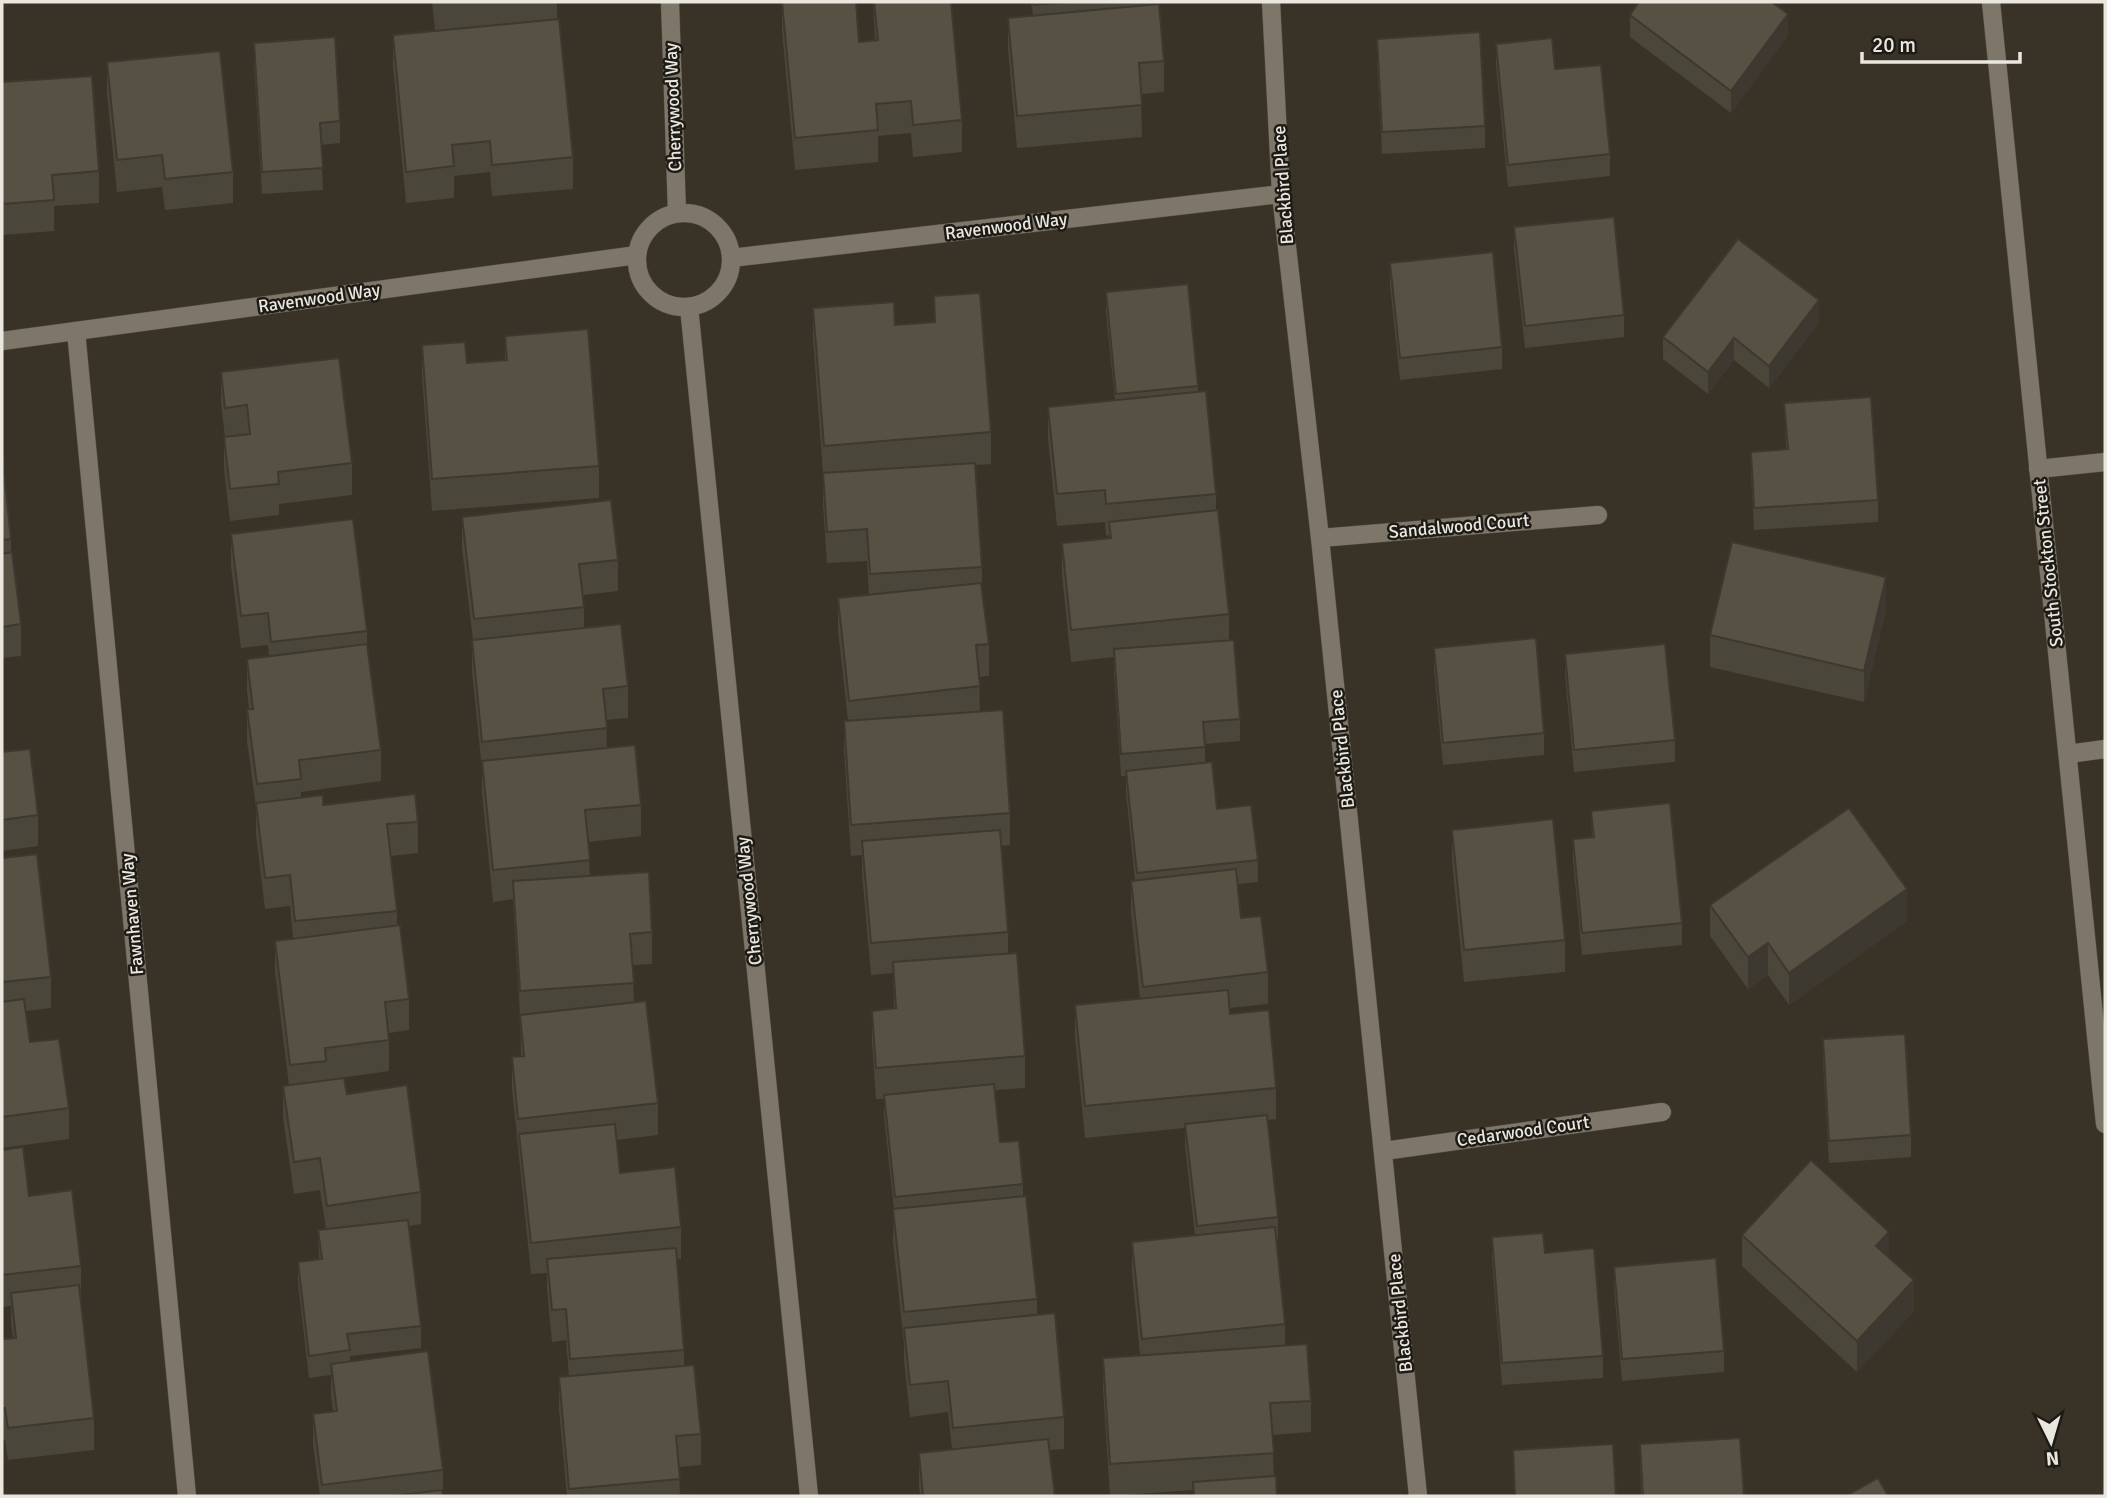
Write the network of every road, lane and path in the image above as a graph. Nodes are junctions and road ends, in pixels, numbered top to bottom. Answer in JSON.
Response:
{"nodes":[{"id":1,"x":670,"y":2,"type":"edge"},
{"id":2,"x":1271,"y":2,"type":"edge"},
{"id":3,"x":1991,"y":2,"type":"edge"},
{"id":4,"x":1282,"y":194,"type":"junction"},
{"id":5,"x":677,"y":213,"type":"junction"},
{"id":6,"x":636,"y":254,"type":"junction"},
{"id":7,"x":731,"y":258,"type":"junction"},
{"id":8,"x":689,"y":307,"type":"junction"},
{"id":9,"x":76,"y":331,"type":"junction"},
{"id":10,"x":2,"y":341,"type":"edge"},
{"id":11,"x":2105,"y":462,"type":"edge"},
{"id":12,"x":2038,"y":469,"type":"junction"},
{"id":13,"x":1598,"y":515,"type":"dead end"},
{"id":14,"x":1320,"y":538,"type":"junction"},
{"id":15,"x":2105,"y":749,"type":"edge"},
{"id":16,"x":2068,"y":754,"type":"junction"},
{"id":17,"x":1662,"y":1112,"type":"dead end"},
{"id":18,"x":2105,"y":1124,"type":"edge"},
{"id":19,"x":1384,"y":1151,"type":"junction"},
{"id":20,"x":187,"y":1496,"type":"edge"},
{"id":21,"x":809,"y":1496,"type":"edge"},
{"id":22,"x":1418,"y":1496,"type":"edge"}],
"edges":[{"from":1,"to":5,"type":"street","name":"Cherrywood Way"},
{"from":2,"to":4,"type":"street","name":"Blackbird Place"},
{"from":3,"to":12,"type":"street","name":"South Stockton Street"},
{"from":4,"to":7,"type":"street","name":"Ravenwood Way"},
{"from":4,"to":14,"type":"street","name":"Blackbird Place"},
{"from":5,"to":6,"type":"street"},
{"from":5,"to":7,"type":"street"},
{"from":6,"to":8,"type":"street"},
{"from":6,"to":9,"type":"street","name":"Ravenwood Way"},
{"from":7,"to":8,"type":"street"},
{"from":8,"to":21,"type":"street","name":"Cherrywood Way"},
{"from":9,"to":10,"type":"street","name":"Ravenwood Way"},
{"from":9,"to":20,"type":"street","name":"Fawnhaven Way"},
{"from":11,"to":12,"type":"street"},
{"from":12,"to":16,"type":"street","name":"South Stockton Street"},
{"from":13,"to":14,"type":"street","name":"Sandalwood Court"},
{"from":14,"to":19,"type":"street","name":"Blackbird Place"},
{"from":15,"to":16,"type":"street"},
{"from":16,"to":18,"type":"street","name":"South Stockton Street"},
{"from":17,"to":19,"type":"street","name":"Cedarwood Court"},
{"from":19,"to":22,"type":"street","name":"Blackbird Place"}]}
